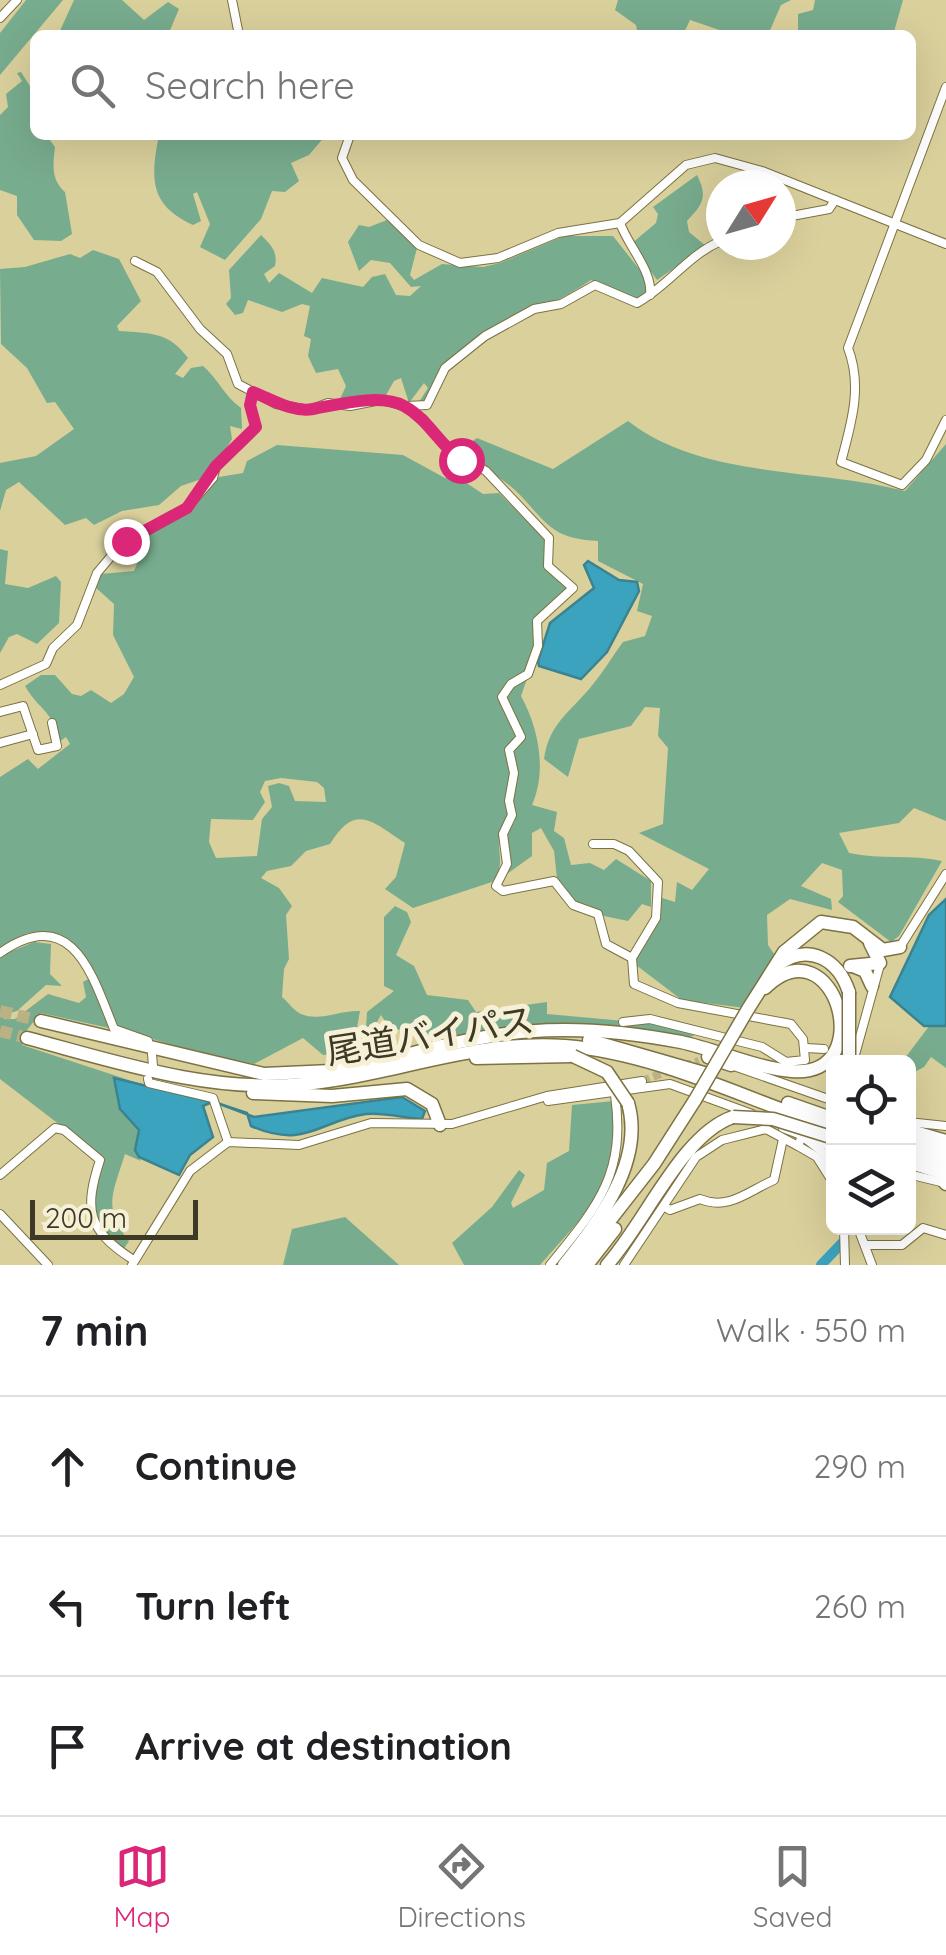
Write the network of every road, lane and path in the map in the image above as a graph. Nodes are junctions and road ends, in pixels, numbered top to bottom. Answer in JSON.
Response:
{"nodes":[{"id":1,"x":17,"y":0,"type":"edge"},
{"id":2,"x":232,"y":0,"type":"edge"},
{"id":3,"x":0,"y":18,"type":"edge"},
{"id":4,"x":239,"y":30,"type":"edge"},
{"id":5,"x":946,"y":87,"type":"edge"},
{"id":6,"x":348,"y":140,"type":"edge"},
{"id":7,"x":835,"y":200,"type":"junction"},
{"id":8,"x":796,"y":215,"type":"edge"},
{"id":9,"x":620,"y":223,"type":"junction"},
{"id":10,"x":896,"y":225,"type":"junction"},
{"id":11,"x":946,"y":244,"type":"edge"},
{"id":12,"x":706,"y":251,"type":"edge"},
{"id":13,"x":135,"y":261,"type":"dead end"},
{"id":14,"x":650,"y":297,"type":"junction"},
{"id":15,"x":253,"y":392,"type":"junction"},
{"id":16,"x":404,"y":406,"type":"junction"},
{"id":17,"x":946,"y":420,"type":"edge"},
{"id":18,"x":0,"y":685,"type":"edge"},
{"id":19,"x":0,"y":712,"type":"edge"},
{"id":20,"x":52,"y":723,"type":"dead end"},
{"id":21,"x":32,"y":734,"type":"junction"},
{"id":22,"x":1,"y":746,"type":"edge"},
{"id":23,"x":593,"y":844,"type":"dead end"},
{"id":24,"x":946,"y":874,"type":"edge"},
{"id":25,"x":866,"y":936,"type":"junction"},
{"id":26,"x":900,"y":947,"type":"junction"},
{"id":27,"x":0,"y":953,"type":"edge"},
{"id":28,"x":632,"y":958,"type":"junction"},
{"id":29,"x":880,"y":963,"type":"junction"},
{"id":30,"x":818,"y":965,"type":"dead end"},
{"id":31,"x":766,"y":982,"type":"junction"},
{"id":32,"x":872,"y":986,"type":"junction"},
{"id":33,"x":41,"y":1021,"type":"tunnel mouth"},
{"id":34,"x":622,"y":1022,"type":"dead end"},
{"id":35,"x":634,"y":1036,"type":"junction"},
{"id":36,"x":28,"y":1038,"type":"tunnel mouth"},
{"id":37,"x":148,"y":1041,"type":"dead end"},
{"id":38,"x":806,"y":1048,"type":"junction"},
{"id":39,"x":824,"y":1048,"type":"dead end"},
{"id":40,"x":152,"y":1054,"type":"dead end"},
{"id":41,"x":849,"y":1055,"type":"edge"},
{"id":42,"x":850,"y":1055,"type":"edge"},
{"id":43,"x":96,"y":1056,"type":"junction"},
{"id":44,"x":699,"y":1061,"type":"tunnel mouth"},
{"id":45,"x":378,"y":1063,"type":"junction"},
{"id":46,"x":153,"y":1066,"type":"dead end"},
{"id":47,"x":732,"y":1066,"type":"junction"},
{"id":48,"x":148,"y":1079,"type":"dead end"},
{"id":49,"x":642,"y":1081,"type":"tunnel mouth"},
{"id":50,"x":255,"y":1086,"type":"junction"},
{"id":51,"x":615,"y":1095,"type":"junction"},
{"id":52,"x":826,"y":1098,"type":"edge"},
{"id":53,"x":697,"y":1101,"type":"junction"},
{"id":54,"x":500,"y":1112,"type":"junction"},
{"id":55,"x":811,"y":1116,"type":"junction"},
{"id":56,"x":826,"y":1117,"type":"edge"},
{"id":57,"x":826,"y":1124,"type":"edge"},
{"id":58,"x":440,"y":1125,"type":"junction"},
{"id":59,"x":916,"y":1127,"type":"edge"},
{"id":60,"x":916,"y":1128,"type":"edge"},
{"id":61,"x":946,"y":1129,"type":"edge"},
{"id":62,"x":802,"y":1136,"type":"junction"},
{"id":63,"x":826,"y":1136,"type":"edge"},
{"id":64,"x":783,"y":1139,"type":"junction"},
{"id":65,"x":946,"y":1140,"type":"edge"},
{"id":66,"x":228,"y":1142,"type":"junction"},
{"id":67,"x":916,"y":1144,"type":"edge"},
{"id":68,"x":826,"y":1145,"type":"edge"},
{"id":69,"x":798,"y":1146,"type":"junction"},
{"id":70,"x":826,"y":1152,"type":"edge"},
{"id":71,"x":946,"y":1152,"type":"edge"},
{"id":72,"x":916,"y":1153,"type":"edge"},
{"id":73,"x":820,"y":1155,"type":"junction"},
{"id":74,"x":946,"y":1162,"type":"edge"},
{"id":75,"x":826,"y":1163,"type":"edge"},
{"id":76,"x":916,"y":1165,"type":"edge"},
{"id":77,"x":826,"y":1167,"type":"edge"},
{"id":78,"x":946,"y":1174,"type":"edge"},
{"id":79,"x":0,"y":1175,"type":"edge"},
{"id":80,"x":916,"y":1177,"type":"edge"},
{"id":81,"x":946,"y":1186,"type":"edge"},
{"id":82,"x":665,"y":1207,"type":"junction"},
{"id":83,"x":0,"y":1214,"type":"edge"},
{"id":84,"x":844,"y":1235,"type":"edge"},
{"id":85,"x":861,"y":1235,"type":"edge"},
{"id":86,"x":946,"y":1235,"type":"edge"},
{"id":87,"x":865,"y":1246,"type":"junction"},
{"id":88,"x":132,"y":1262,"type":"edge"},
{"id":89,"x":48,"y":1265,"type":"edge"},
{"id":90,"x":550,"y":1265,"type":"edge"},
{"id":91,"x":564,"y":1265,"type":"edge"},
{"id":92,"x":575,"y":1265,"type":"edge"},
{"id":93,"x":587,"y":1265,"type":"edge"},
{"id":94,"x":607,"y":1265,"type":"edge"},
{"id":95,"x":624,"y":1265,"type":"edge"},
{"id":96,"x":845,"y":1265,"type":"edge"},
{"id":97,"x":872,"y":1265,"type":"edge"}],
"edges":[{"from":1,"to":3,"type":"street"},
{"from":2,"to":4,"type":"street"},
{"from":5,"to":10,"type":"street"},
{"from":6,"to":9,"type":"street"},
{"from":7,"to":8,"type":"street"},
{"from":7,"to":9,"type":"street"},
{"from":7,"to":10,"type":"street"},
{"from":9,"to":14,"type":"street"},
{"from":10,"to":11,"type":"street"},
{"from":10,"to":17,"type":"street"},
{"from":12,"to":14,"type":"street"},
{"from":13,"to":15,"type":"street"},
{"from":14,"to":16,"type":"street"},
{"from":15,"to":16,"type":"street"},
{"from":15,"to":18,"type":"street"},
{"from":16,"to":28,"type":"street"},
{"from":19,"to":21,"type":"street"},
{"from":20,"to":21,"type":"street"},
{"from":21,"to":22,"type":"street"},
{"from":23,"to":28,"type":"street"},
{"from":24,"to":26,"type":"street"},
{"from":25,"to":26,"type":"highway"},
{"from":25,"to":29,"type":"highway"},
{"from":25,"to":31,"type":"highway"},
{"from":26,"to":29,"type":"street"},
{"from":27,"to":37,"type":"street"},
{"from":28,"to":38,"type":"street"},
{"from":29,"to":32,"type":"street"},
{"from":29,"to":32,"type":"highway"},
{"from":30,"to":31,"type":"highway"},
{"from":31,"to":35,"type":"highway"},
{"from":31,"to":41,"type":"highway","bridge":true},
{"from":31,"to":53,"type":"highway","bridge":true},
{"from":32,"to":42,"type":"street"},
{"from":33,"to":45,"type":"highway","name":"尾道バイパス"},
{"from":34,"to":38,"type":"street"},
{"from":35,"to":45,"type":"highway"},
{"from":35,"to":47,"type":"highway"},
{"from":36,"to":43,"type":"highway","name":"尾道バイパス"},
{"from":38,"to":39,"type":"street"},
{"from":40,"to":46,"type":"street"},
{"from":43,"to":50,"type":"highway","name":"尾道バイパス"},
{"from":43,"to":58,"type":"highway"},
{"from":44,"to":47,"type":"street"},
{"from":45,"to":55,"type":"highway","name":"尾道バイパス"},
{"from":47,"to":52,"type":"street"},
{"from":48,"to":66,"type":"street"},
{"from":49,"to":54,"type":"street"},
{"from":50,"to":55,"type":"highway","name":"尾道バイパス"},
{"from":50,"to":91,"type":"highway","bridge":true},
{"from":51,"to":54,"type":"street"},
{"from":51,"to":62,"type":"street"},
{"from":51,"to":90,"type":"street"},
{"from":53,"to":92,"type":"highway"},
{"from":53,"to":93,"type":"highway"},
{"from":54,"to":58,"type":"street"},
{"from":55,"to":56,"type":"highway","name":"尾道バイパス"},
{"from":55,"to":57,"type":"highway","name":"尾道バイパス"},
{"from":58,"to":66,"type":"street"},
{"from":59,"to":61,"type":"highway"},
{"from":60,"to":65,"type":"highway"},
{"from":62,"to":68,"type":"street"},
{"from":62,"to":69,"type":"street"},
{"from":62,"to":73,"type":"street"},
{"from":63,"to":94,"type":"highway","bridge":true},
{"from":64,"to":69,"type":"street"},
{"from":64,"to":82,"type":"street"},
{"from":64,"to":82,"type":"street"},
{"from":66,"to":88,"type":"street"},
{"from":67,"to":71,"type":"highway"},
{"from":69,"to":73,"type":"street"},
{"from":70,"to":73,"type":"street"},
{"from":72,"to":74,"type":"highway"},
{"from":73,"to":75,"type":"street"},
{"from":73,"to":77,"type":"street"},
{"from":76,"to":78,"type":"highway"},
{"from":79,"to":88,"type":"street"},
{"from":80,"to":81,"type":"street"},
{"from":82,"to":95,"type":"street"},
{"from":83,"to":89,"type":"street"},
{"from":84,"to":96,"type":"street"},
{"from":85,"to":87,"type":"street"},
{"from":86,"to":87,"type":"street"},
{"from":87,"to":97,"type":"street"}]}
